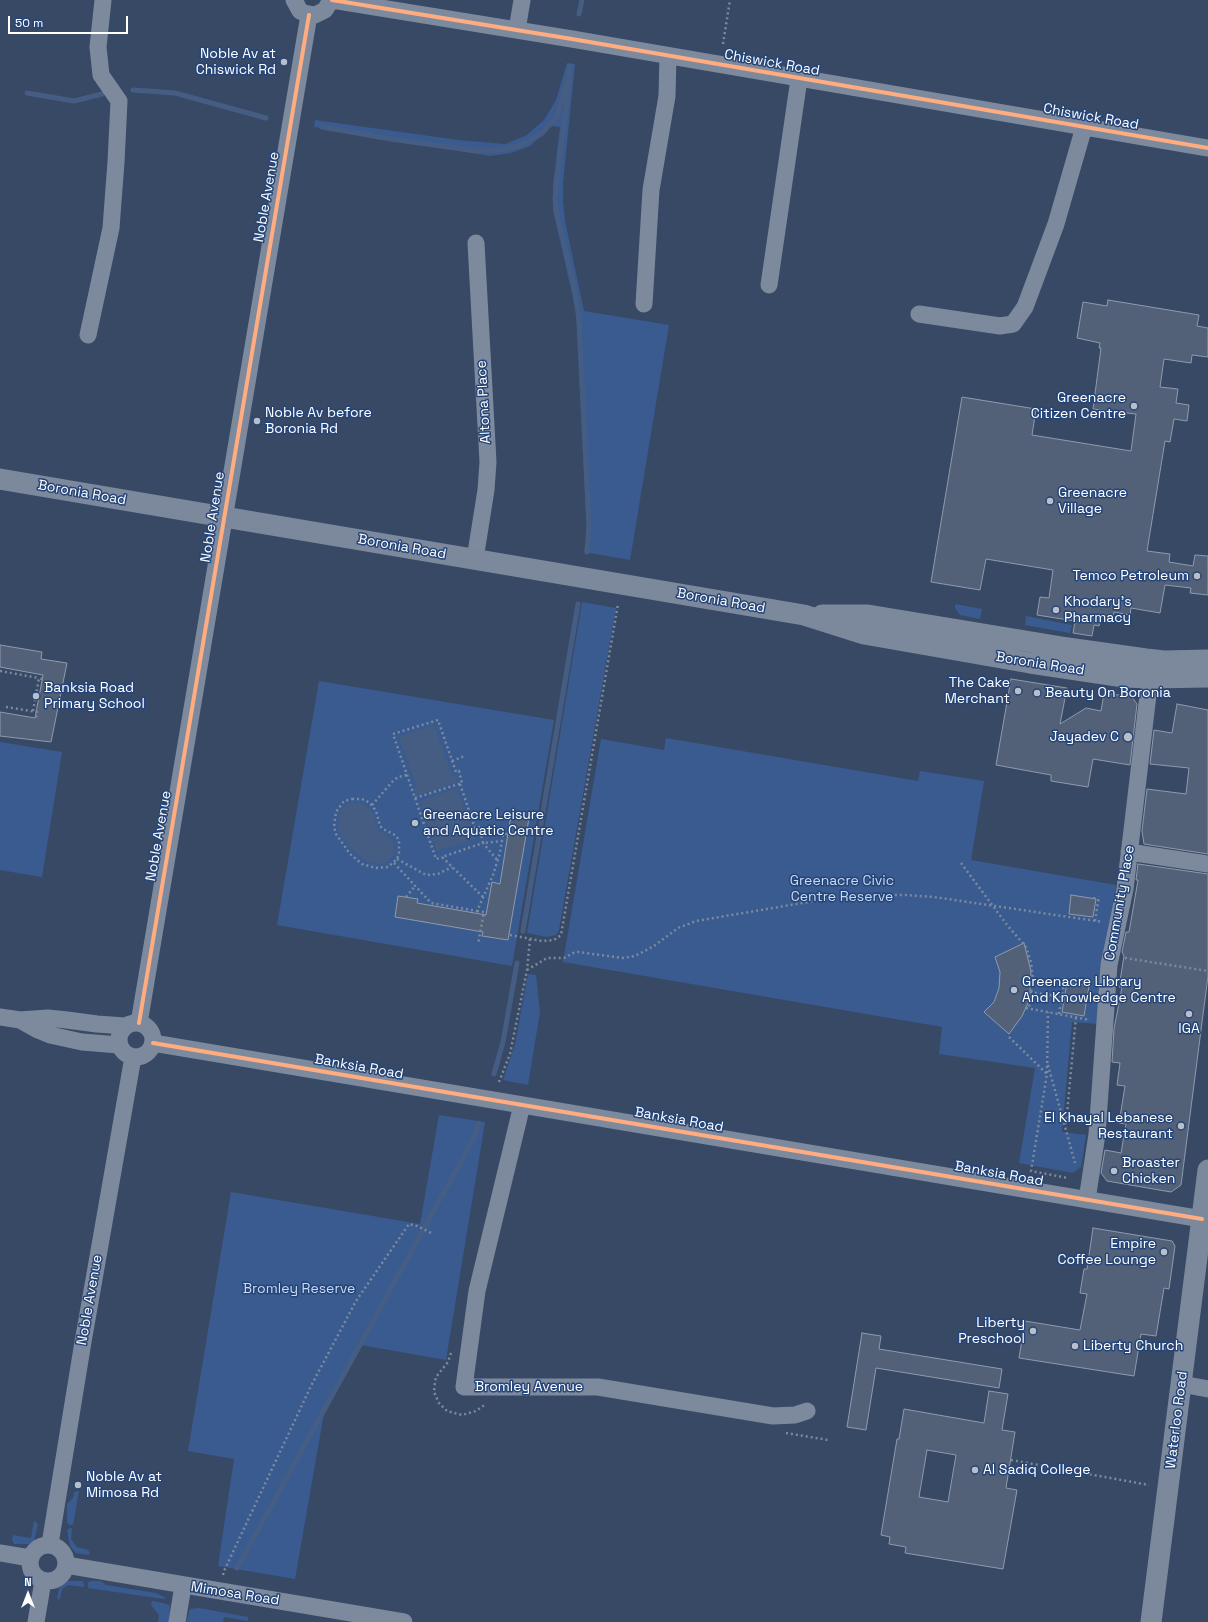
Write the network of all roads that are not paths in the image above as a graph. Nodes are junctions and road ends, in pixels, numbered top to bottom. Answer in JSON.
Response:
{"nodes":[{"id":1,"x":103,"y":0,"type":"edge"},
{"id":2,"x":331,"y":0,"type":"edge"},
{"id":3,"x":522,"y":0,"type":"edge"},
{"id":4,"x":290,"y":1,"type":"edge"},
{"id":5,"x":309,"y":15,"type":"junction"},
{"id":6,"x":517,"y":30,"type":"junction"},
{"id":7,"x":668,"y":56,"type":"junction"},
{"id":8,"x":799,"y":79,"type":"junction"},
{"id":9,"x":1084,"y":127,"type":"junction"},
{"id":10,"x":1208,"y":148,"type":"edge"},
{"id":11,"x":476,"y":243,"type":"dead end"},
{"id":12,"x":769,"y":285,"type":"dead end"},
{"id":13,"x":644,"y":304,"type":"dead end"},
{"id":14,"x":919,"y":314,"type":"dead end"},
{"id":15,"x":88,"y":335,"type":"dead end"},
{"id":16,"x":0,"y":479,"type":"edge"},
{"id":17,"x":224,"y":517,"type":"junction"},
{"id":18,"x":474,"y":559,"type":"junction"},
{"id":19,"x":804,"y":615,"type":"junction"},
{"id":20,"x":1208,"y":660,"type":"edge"},
{"id":21,"x":1208,"y":677,"type":"edge"},
{"id":22,"x":1150,"y":678,"type":"junction"},
{"id":23,"x":1129,"y":852,"type":"junction"},
{"id":24,"x":1208,"y":864,"type":"edge"},
{"id":25,"x":0,"y":1016,"type":"edge"},
{"id":26,"x":20,"y":1020,"type":"junction"},
{"id":27,"x":132,"y":1024,"type":"junction"},
{"id":28,"x":153,"y":1043,"type":"junction"},
{"id":29,"x":119,"y":1045,"type":"junction"},
{"id":30,"x":133,"y":1057,"type":"junction"},
{"id":31,"x":522,"y":1105,"type":"junction"},
{"id":32,"x":1208,"y":1170,"type":"edge"},
{"id":33,"x":1087,"y":1200,"type":"junction"},
{"id":34,"x":1202,"y":1219,"type":"junction"},
{"id":35,"x":1181,"y":1384,"type":"junction"},
{"id":36,"x":1208,"y":1389,"type":"edge"},
{"id":37,"x":807,"y":1411,"type":"dead end"},
{"id":38,"x":50,"y":1544,"type":"junction"},
{"id":39,"x":0,"y":1553,"type":"edge"},
{"id":40,"x":30,"y":1558,"type":"junction"},
{"id":41,"x":66,"y":1565,"type":"junction"},
{"id":42,"x":43,"y":1580,"type":"junction"},
{"id":43,"x":183,"y":1586,"type":"junction"},
{"id":44,"x":36,"y":1622,"type":"edge"},
{"id":45,"x":177,"y":1622,"type":"edge"},
{"id":46,"x":404,"y":1622,"type":"edge"},
{"id":47,"x":1153,"y":1622,"type":"edge"}],
"edges":[{"from":1,"to":15,"type":"street"},
{"from":2,"to":5,"type":"street"},
{"from":2,"to":6,"type":"street","name":"Chiswick Road"},
{"from":3,"to":6,"type":"street"},
{"from":4,"to":5,"type":"street"},
{"from":5,"to":17,"type":"street","name":"Noble Avenue"},
{"from":6,"to":7,"type":"street","name":"Chiswick Road"},
{"from":7,"to":8,"type":"street","name":"Chiswick Road"},
{"from":7,"to":13,"type":"street"},
{"from":8,"to":9,"type":"street","name":"Chiswick Road"},
{"from":8,"to":12,"type":"street"},
{"from":9,"to":10,"type":"street","name":"Chiswick Road"},
{"from":9,"to":14,"type":"street"},
{"from":11,"to":18,"type":"street","name":"Altona Place"},
{"from":16,"to":17,"type":"main road","name":"Boronia Road"},
{"from":17,"to":18,"type":"main road","name":"Boronia Road"},
{"from":17,"to":27,"type":"street","name":"Noble Avenue"},
{"from":18,"to":19,"type":"main road","name":"Boronia Road"},
{"from":19,"to":20,"type":"main road","name":"Boronia Road"},
{"from":19,"to":22,"type":"main road","name":"Boronia Road"},
{"from":21,"to":22,"type":"main road","name":"Boronia Road"},
{"from":22,"to":23,"type":"street","name":"Community Place"},
{"from":23,"to":24,"type":"street"},
{"from":23,"to":33,"type":"street","name":"Community Place"},
{"from":25,"to":26,"type":"street"},
{"from":26,"to":27,"type":"street"},
{"from":26,"to":29,"type":"street"},
{"from":27,"to":28,"type":"street"},
{"from":27,"to":29,"type":"street"},
{"from":28,"to":30,"type":"street"},
{"from":28,"to":31,"type":"street","name":"Banksia Road"},
{"from":29,"to":30,"type":"street"},
{"from":30,"to":38,"type":"street","name":"Noble Avenue"},
{"from":31,"to":33,"type":"street","name":"Banksia Road"},
{"from":31,"to":37,"type":"street","name":"Bromley Avenue"},
{"from":32,"to":34,"type":"main road","name":"Waterloo Road"},
{"from":33,"to":34,"type":"street","name":"Banksia Road"},
{"from":34,"to":35,"type":"main road","name":"Waterloo Road"},
{"from":35,"to":36,"type":"street"},
{"from":35,"to":47,"type":"main road","name":"Waterloo Road"},
{"from":38,"to":40,"type":"street"},
{"from":38,"to":41,"type":"street"},
{"from":39,"to":40,"type":"street"},
{"from":40,"to":42,"type":"street"},
{"from":41,"to":42,"type":"street"},
{"from":41,"to":43,"type":"street","name":"Mimosa Road"},
{"from":42,"to":44,"type":"street"},
{"from":43,"to":45,"type":"street"},
{"from":43,"to":46,"type":"street","name":"Mimosa Road"}]}
